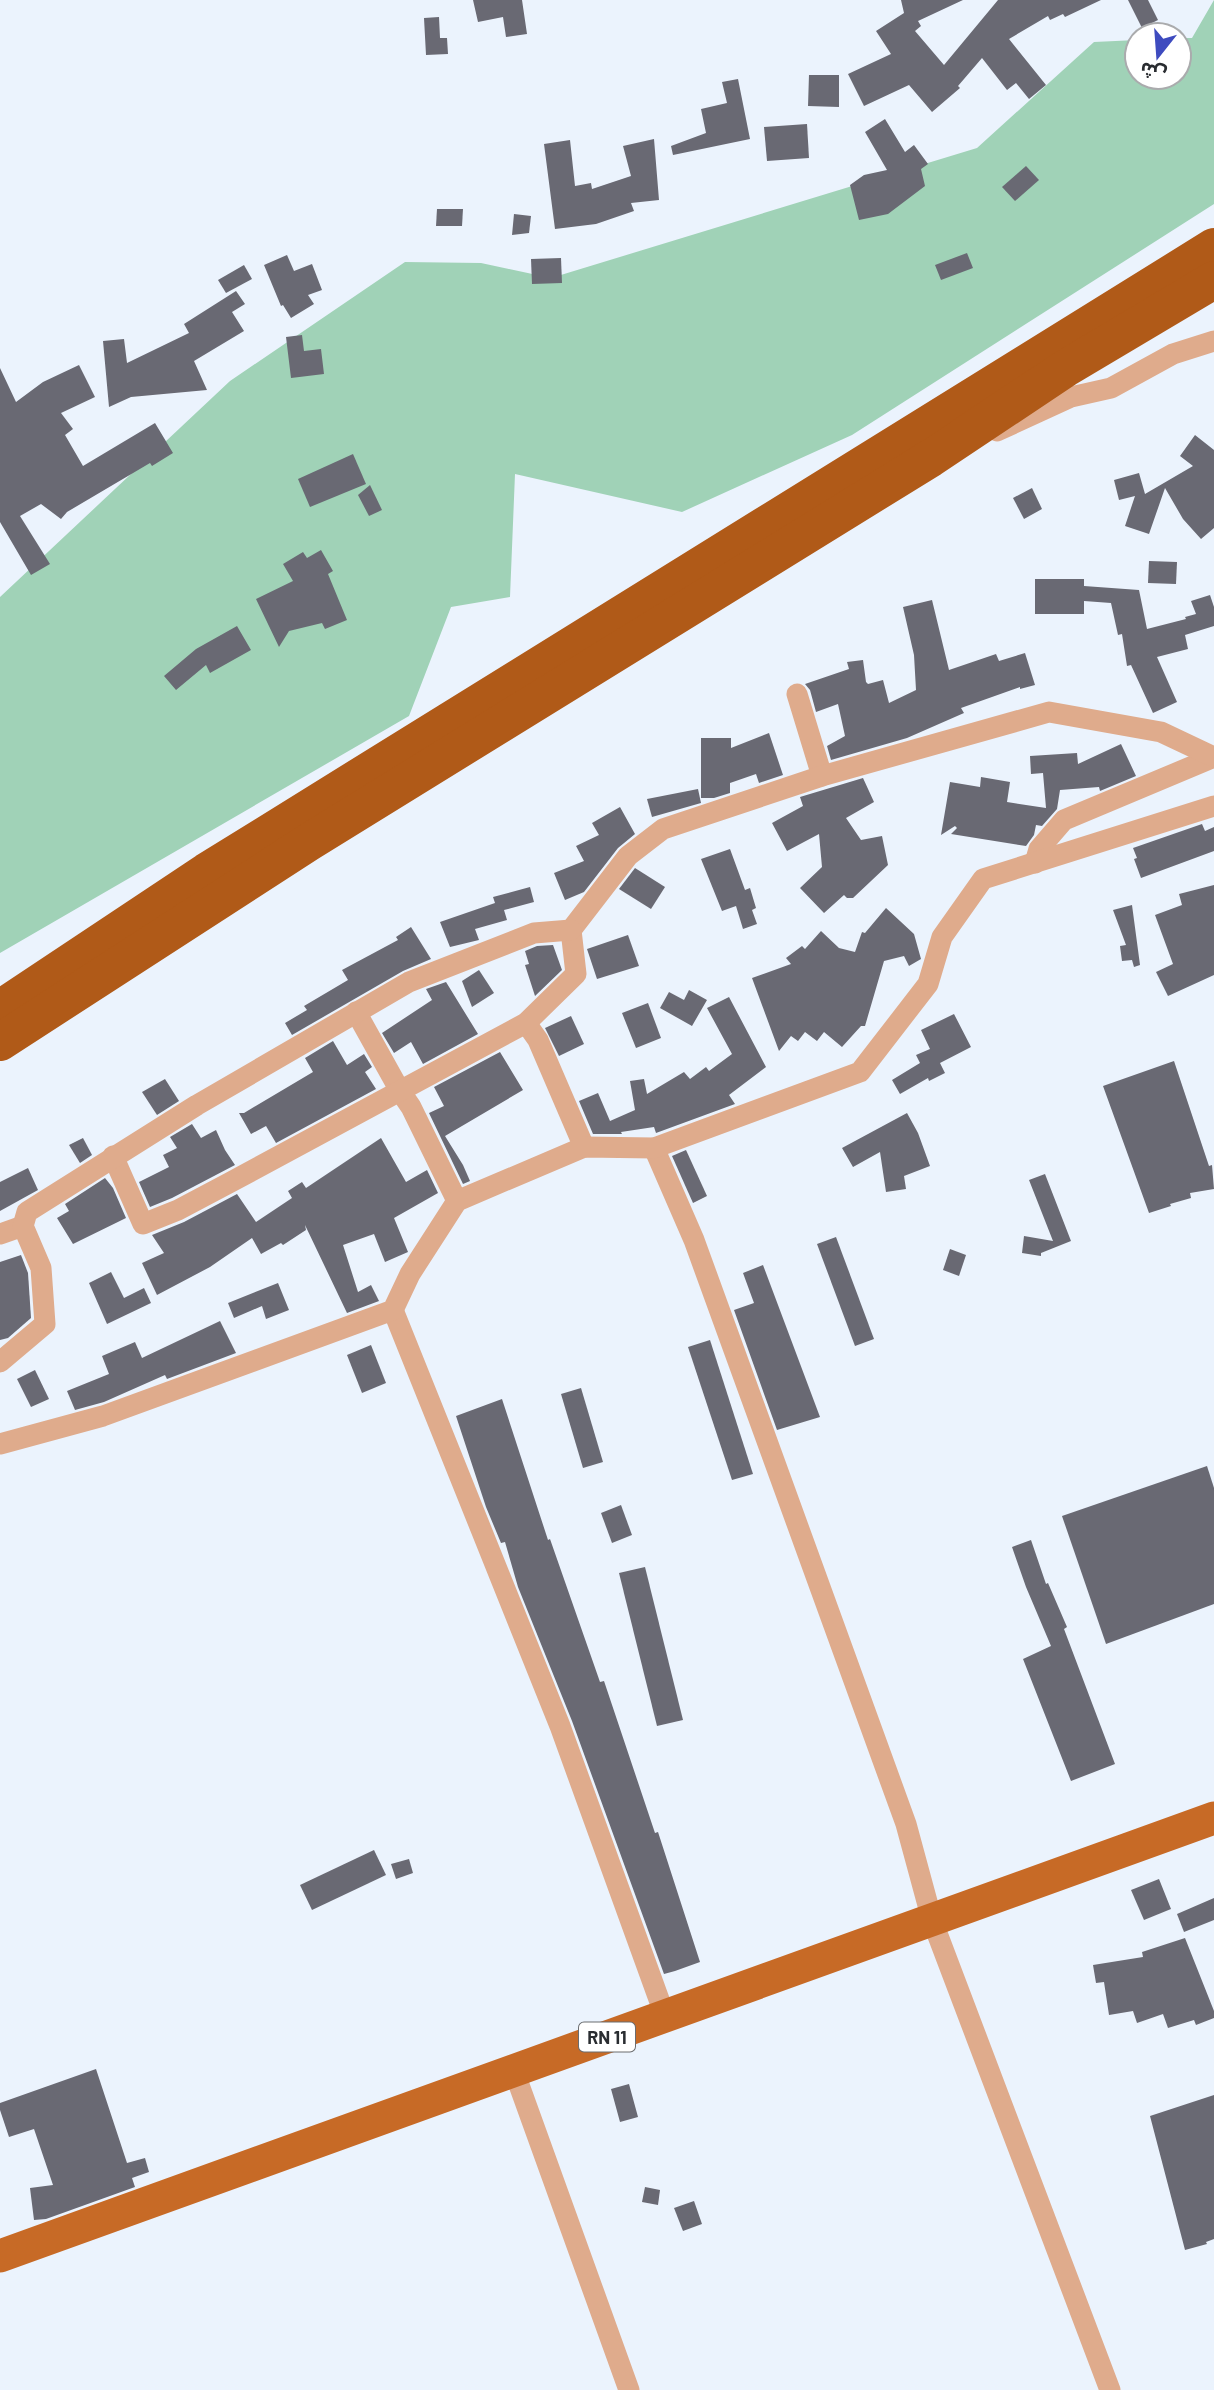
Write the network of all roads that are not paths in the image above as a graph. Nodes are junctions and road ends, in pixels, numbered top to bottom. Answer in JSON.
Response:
{"nodes":[{"id":1,"x":1214,"y":247,"type":"edge"},
{"id":2,"x":1214,"y":280,"type":"edge"},
{"id":3,"x":1214,"y":341,"type":"edge"},
{"id":4,"x":961,"y":438,"type":"junction"},
{"id":5,"x":797,"y":694,"type":"dead end"},
{"id":6,"x":1213,"y":757,"type":"edge"},
{"id":7,"x":822,"y":776,"type":"junction"},
{"id":8,"x":1214,"y":806,"type":"edge"},
{"id":9,"x":1035,"y":863,"type":"junction"},
{"id":10,"x":571,"y":930,"type":"junction"},
{"id":11,"x":0,"y":1009,"type":"edge"},
{"id":12,"x":356,"y":1012,"type":"junction"},
{"id":13,"x":526,"y":1023,"type":"junction"},
{"id":14,"x":0,"y":1042,"type":"edge"},
{"id":15,"x":400,"y":1091,"type":"junction"},
{"id":16,"x":584,"y":1147,"type":"junction"},
{"id":17,"x":654,"y":1148,"type":"junction"},
{"id":18,"x":113,"y":1156,"type":"junction"},
{"id":19,"x":457,"y":1201,"type":"junction"},
{"id":20,"x":23,"y":1226,"type":"junction"},
{"id":21,"x":0,"y":1234,"type":"edge"},
{"id":22,"x":393,"y":1310,"type":"junction"},
{"id":23,"x":0,"y":1362,"type":"edge"},
{"id":24,"x":0,"y":1444,"type":"edge"},
{"id":25,"x":1214,"y":1818,"type":"edge"},
{"id":26,"x":932,"y":1920,"type":"junction"},
{"id":27,"x":666,"y":2016,"type":"junction"},
{"id":28,"x":514,"y":2071,"type":"junction"},
{"id":29,"x":0,"y":2256,"type":"edge"},
{"id":30,"x":629,"y":2390,"type":"edge"},
{"id":31,"x":1110,"y":2390,"type":"edge"}],
"edges":[{"from":1,"to":11,"type":"highway"},
{"from":2,"to":4,"type":"highway"},
{"from":3,"to":4,"type":"street"},
{"from":4,"to":14,"type":"highway"},
{"from":5,"to":7,"type":"street"},
{"from":6,"to":7,"type":"street"},
{"from":6,"to":9,"type":"street"},
{"from":7,"to":10,"type":"street"},
{"from":8,"to":9,"type":"street"},
{"from":9,"to":17,"type":"street"},
{"from":10,"to":12,"type":"street"},
{"from":10,"to":13,"type":"street"},
{"from":12,"to":15,"type":"street"},
{"from":12,"to":18,"type":"street"},
{"from":13,"to":15,"type":"street"},
{"from":13,"to":16,"type":"street"},
{"from":15,"to":18,"type":"street"},
{"from":15,"to":19,"type":"street"},
{"from":16,"to":17,"type":"street"},
{"from":16,"to":19,"type":"street"},
{"from":17,"to":26,"type":"street"},
{"from":18,"to":20,"type":"street"},
{"from":19,"to":22,"type":"street"},
{"from":20,"to":21,"type":"street"},
{"from":20,"to":23,"type":"street"},
{"from":22,"to":24,"type":"street"},
{"from":22,"to":27,"type":"street"},
{"from":25,"to":26,"type":"main road","number":"RN 11"},
{"from":26,"to":27,"type":"main road","number":"RN 11"},
{"from":26,"to":31,"type":"street"},
{"from":27,"to":28,"type":"main road","number":"RN 11"},
{"from":28,"to":29,"type":"main road","number":"RN 11"},
{"from":28,"to":30,"type":"street"}]}
